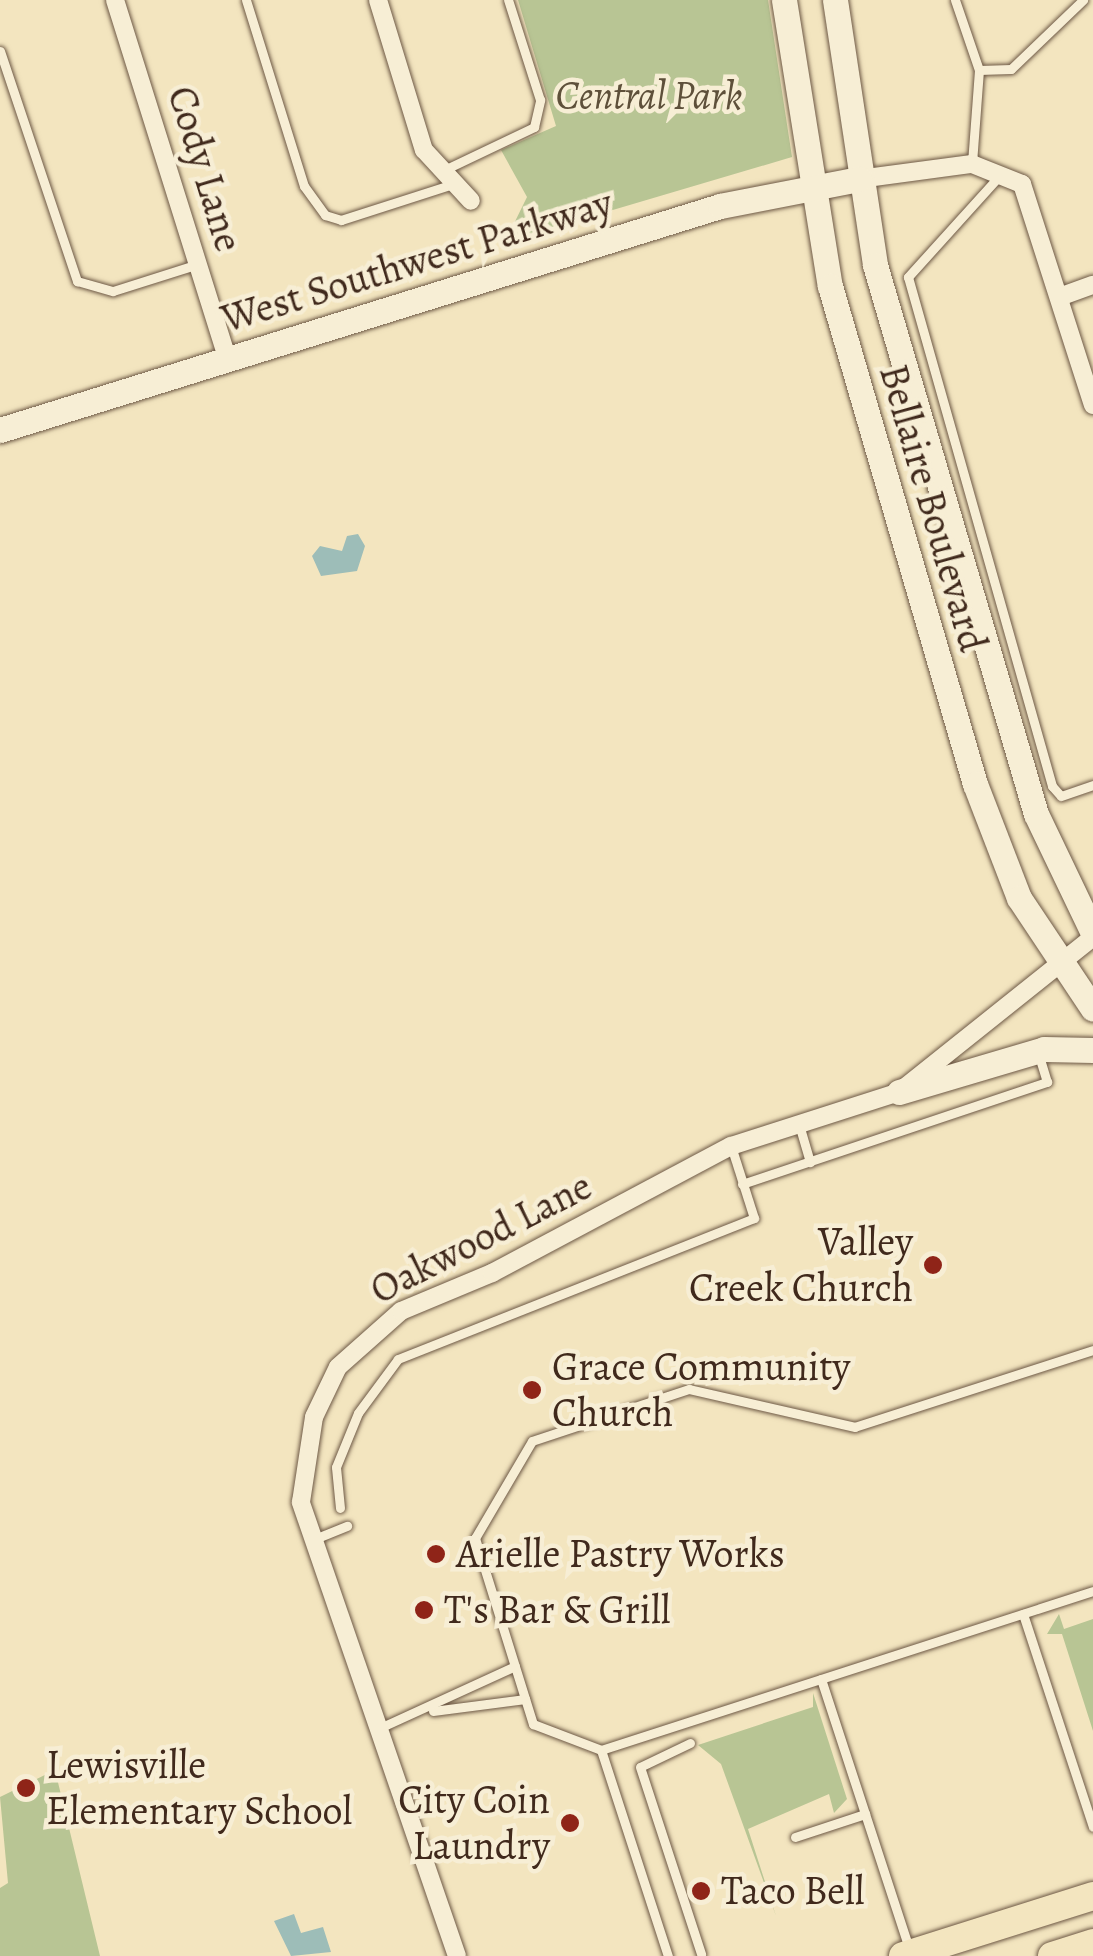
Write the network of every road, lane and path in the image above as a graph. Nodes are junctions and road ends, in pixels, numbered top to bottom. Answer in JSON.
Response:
{"nodes":[{"id":1,"x":115,"y":0,"type":"edge"},
{"id":2,"x":246,"y":0,"type":"edge"},
{"id":3,"x":378,"y":0,"type":"edge"},
{"id":4,"x":508,"y":0,"type":"edge"},
{"id":5,"x":784,"y":0,"type":"edge"},
{"id":6,"x":835,"y":0,"type":"edge"},
{"id":7,"x":955,"y":0,"type":"edge"},
{"id":8,"x":1083,"y":0,"type":"edge"},
{"id":9,"x":0,"y":51,"type":"edge"},
{"id":10,"x":979,"y":70,"type":"junction"},
{"id":11,"x":972,"y":164,"type":"junction"},
{"id":12,"x":1003,"y":172,"type":"junction"},
{"id":13,"x":444,"y":179,"type":"junction"},
{"id":14,"x":859,"y":179,"type":"junction"},
{"id":15,"x":812,"y":188,"type":"junction"},
{"id":16,"x":471,"y":201,"type":"dead end"},
{"id":17,"x":198,"y":264,"type":"junction"},
{"id":18,"x":1093,"y":284,"type":"edge"},
{"id":19,"x":1062,"y":296,"type":"junction"},
{"id":20,"x":228,"y":360,"type":"junction"},
{"id":21,"x":1093,"y":404,"type":"edge"},
{"id":22,"x":0,"y":430,"type":"edge"},
{"id":23,"x":1093,"y":785,"type":"edge"},
{"id":24,"x":1093,"y":935,"type":"edge"},
{"id":25,"x":1060,"y":964,"type":"junction"},
{"id":26,"x":1093,"y":1009,"type":"edge"},
{"id":27,"x":1093,"y":1050,"type":"edge"},
{"id":28,"x":1037,"y":1051,"type":"junction"},
{"id":29,"x":900,"y":1092,"type":"junction"},
{"id":30,"x":798,"y":1121,"type":"junction"},
{"id":31,"x":731,"y":1146,"type":"junction"},
{"id":32,"x":810,"y":1162,"type":"junction"},
{"id":33,"x":742,"y":1184,"type":"junction"},
{"id":34,"x":1093,"y":1350,"type":"edge"},
{"id":35,"x":340,"y":1508,"type":"dead end"},
{"id":36,"x":347,"y":1526,"type":"dead end"},
{"id":37,"x":312,"y":1540,"type":"junction"},
{"id":38,"x":1093,"y":1591,"type":"edge"},
{"id":39,"x":1023,"y":1614,"type":"junction"},
{"id":40,"x":515,"y":1666,"type":"junction"},
{"id":41,"x":822,"y":1678,"type":"junction"},
{"id":42,"x":525,"y":1699,"type":"junction"},
{"id":43,"x":430,"y":1711,"type":"junction"},
{"id":44,"x":384,"y":1726,"type":"junction"},
{"id":45,"x":690,"y":1743,"type":"dead end"},
{"id":46,"x":601,"y":1750,"type":"junction"},
{"id":47,"x":866,"y":1814,"type":"junction"},
{"id":48,"x":1093,"y":1827,"type":"edge"},
{"id":49,"x":795,"y":1837,"type":"dead end"},
{"id":50,"x":1093,"y":1896,"type":"edge"},
{"id":51,"x":1093,"y":1943,"type":"edge"},
{"id":52,"x":701,"y":1954,"type":"edge"},
{"id":53,"x":907,"y":1955,"type":"edge"},
{"id":54,"x":1055,"y":1955,"type":"edge"},
{"id":55,"x":457,"y":1956,"type":"edge"},
{"id":56,"x":668,"y":1956,"type":"edge"}],
"edges":[{"from":1,"to":17,"type":"street","name":"Cody Lane"},
{"from":2,"to":13,"type":"lane"},
{"from":3,"to":13,"type":"street"},
{"from":4,"to":13,"type":"lane"},
{"from":5,"to":15,"type":"main road","name":"Bellaire Boulevard"},
{"from":6,"to":14,"type":"main road","name":"Bellaire Boulevard"},
{"from":7,"to":10,"type":"lane"},
{"from":8,"to":10,"type":"lane"},
{"from":9,"to":17,"type":"lane"},
{"from":10,"to":11,"type":"lane"},
{"from":11,"to":12,"type":"street"},
{"from":11,"to":14,"type":"street"},
{"from":12,"to":19,"type":"street"},
{"from":12,"to":23,"type":"lane"},
{"from":13,"to":16,"type":"street"},
{"from":14,"to":15,"type":"main road","name":"West Southwest Parkway"},
{"from":14,"to":24,"type":"main road","name":"Bellaire Boulevard"},
{"from":15,"to":20,"type":"main road","name":"West Southwest Parkway"},
{"from":15,"to":25,"type":"main road","name":"Bellaire Boulevard"},
{"from":17,"to":20,"type":"street","name":"Cody Lane"},
{"from":18,"to":19,"type":"street"},
{"from":19,"to":21,"type":"street"},
{"from":20,"to":22,"type":"main road","name":"West Southwest Parkway"},
{"from":24,"to":25,"type":"street","name":"Oakwood Lane"},
{"from":25,"to":26,"type":"main road","name":"Bellaire Boulevard"},
{"from":25,"to":29,"type":"street","name":"Oakwood Lane"},
{"from":27,"to":28,"type":"main road"},
{"from":28,"to":29,"type":"main road"},
{"from":28,"to":32,"type":"lane"},
{"from":29,"to":30,"type":"street","name":"Oakwood Lane"},
{"from":30,"to":31,"type":"street","name":"Oakwood Lane"},
{"from":30,"to":32,"type":"lane"},
{"from":31,"to":33,"type":"lane"},
{"from":31,"to":37,"type":"street","name":"Oakwood Lane"},
{"from":32,"to":33,"type":"lane"},
{"from":33,"to":35,"type":"lane"},
{"from":34,"to":40,"type":"lane"},
{"from":36,"to":37,"type":"lane"},
{"from":37,"to":44,"type":"street","name":"Oakwood Lane"},
{"from":38,"to":39,"type":"lane"},
{"from":39,"to":41,"type":"lane"},
{"from":39,"to":48,"type":"lane"},
{"from":40,"to":42,"type":"lane"},
{"from":40,"to":43,"type":"lane"},
{"from":41,"to":46,"type":"lane"},
{"from":41,"to":47,"type":"lane"},
{"from":42,"to":43,"type":"lane"},
{"from":42,"to":46,"type":"lane"},
{"from":43,"to":44,"type":"lane"},
{"from":44,"to":55,"type":"street","name":"Oakwood Lane"},
{"from":45,"to":52,"type":"lane"},
{"from":46,"to":56,"type":"lane"},
{"from":47,"to":49,"type":"lane"},
{"from":47,"to":53,"type":"lane"},
{"from":50,"to":53,"type":"main road"},
{"from":51,"to":54,"type":"main road"}]}
